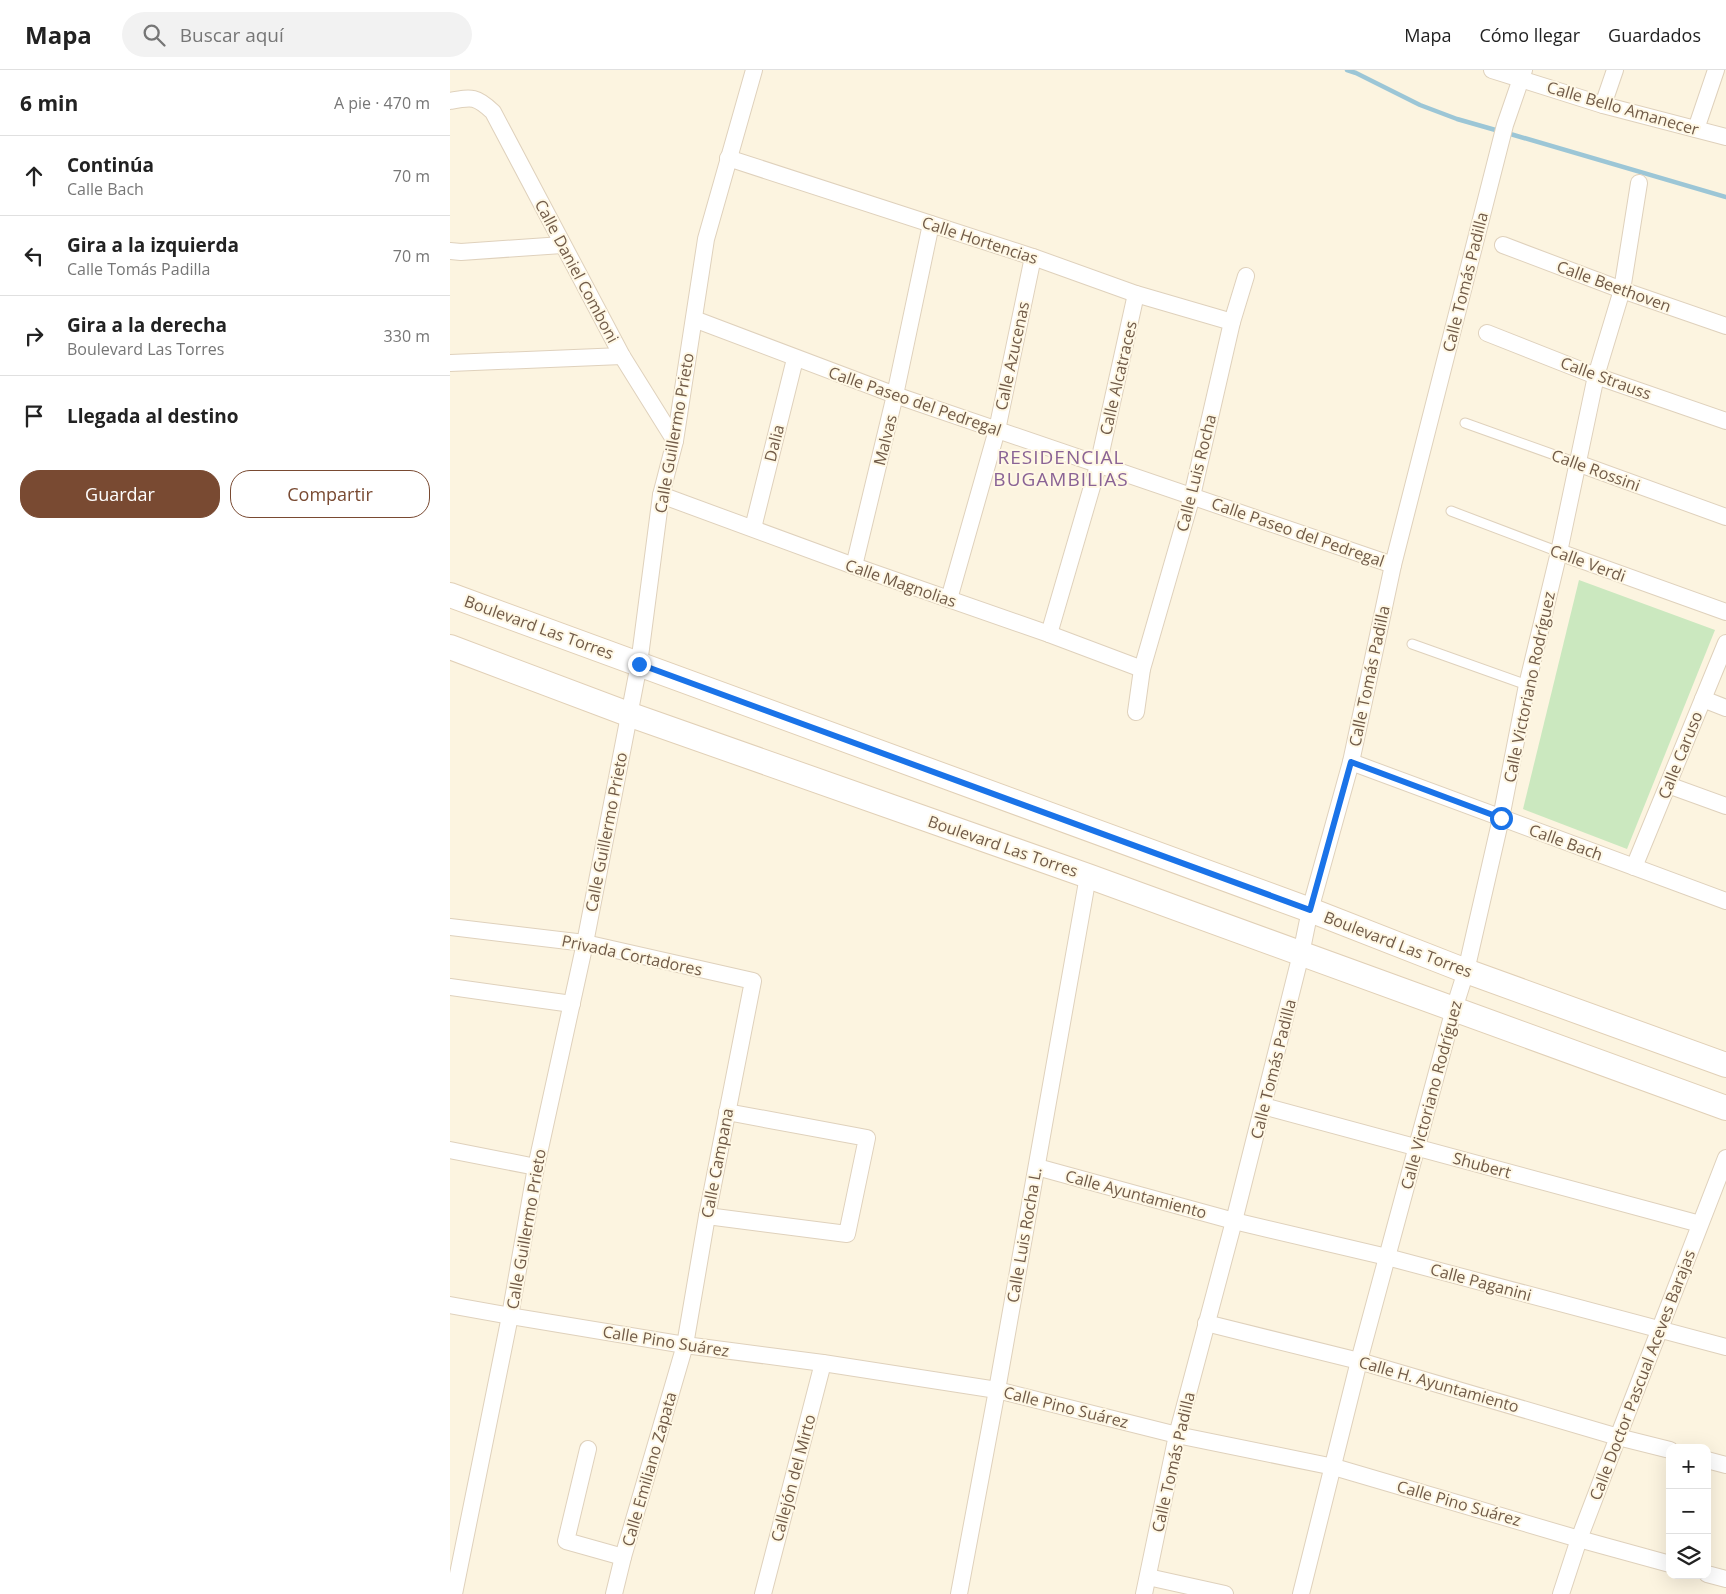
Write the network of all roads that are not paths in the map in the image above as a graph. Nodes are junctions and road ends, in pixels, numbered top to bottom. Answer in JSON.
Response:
{"nodes":[{"id":1,"x":754,"y":70,"type":"edge"},
{"id":2,"x":1492,"y":70,"type":"edge"},
{"id":3,"x":1615,"y":70,"type":"edge"},
{"id":4,"x":1716,"y":70,"type":"edge"},
{"id":5,"x":1522,"y":75,"type":"edge"},
{"id":6,"x":450,"y":100,"type":"edge"},
{"id":7,"x":1604,"y":105,"type":"junction"},
{"id":8,"x":1696,"y":129,"type":"junction"},
{"id":9,"x":1726,"y":137,"type":"edge"},
{"id":10,"x":728,"y":158,"type":"junction"},
{"id":11,"x":1639,"y":183,"type":"dead end"},
{"id":12,"x":931,"y":224,"type":"junction"},
{"id":13,"x":562,"y":244,"type":"junction"},
{"id":14,"x":1503,"y":245,"type":"dead end"},
{"id":15,"x":450,"y":250,"type":"edge"},
{"id":16,"x":1033,"y":257,"type":"junction"},
{"id":17,"x":1246,"y":276,"type":"dead end"},
{"id":18,"x":1622,"y":290,"type":"junction"},
{"id":19,"x":1136,"y":294,"type":"junction"},
{"id":20,"x":694,"y":319,"type":"junction"},
{"id":21,"x":1232,"y":322,"type":"junction"},
{"id":22,"x":1726,"y":326,"type":"edge"},
{"id":23,"x":1487,"y":333,"type":"dead end"},
{"id":24,"x":622,"y":356,"type":"junction"},
{"id":25,"x":795,"y":358,"type":"junction"},
{"id":26,"x":450,"y":363,"type":"edge"},
{"id":27,"x":1596,"y":376,"type":"junction"},
{"id":28,"x":896,"y":396,"type":"junction"},
{"id":29,"x":1726,"y":421,"type":"edge"},
{"id":30,"x":1465,"y":423,"type":"dead end"},
{"id":31,"x":997,"y":430,"type":"junction"},
{"id":32,"x":675,"y":441,"type":"junction"},
{"id":33,"x":1577,"y":463,"type":"junction"},
{"id":34,"x":1098,"y":466,"type":"junction"},
{"id":35,"x":661,"y":495,"type":"junction"},
{"id":36,"x":1192,"y":496,"type":"junction"},
{"id":37,"x":1451,"y":511,"type":"dead end"},
{"id":38,"x":1726,"y":518,"type":"edge"},
{"id":39,"x":753,"y":528,"type":"junction"},
{"id":40,"x":1558,"y":552,"type":"junction"},
{"id":41,"x":1393,"y":565,"type":"junction"},
{"id":42,"x":854,"y":566,"type":"junction"},
{"id":43,"x":450,"y":595,"type":"edge"},
{"id":44,"x":949,"y":599,"type":"junction"},
{"id":45,"x":1726,"y":612,"type":"edge"},
{"id":46,"x":1049,"y":634,"type":"junction"},
{"id":47,"x":1726,"y":643,"type":"edge"},
{"id":48,"x":1412,"y":644,"type":"dead end"},
{"id":49,"x":450,"y":647,"type":"edge"},
{"id":50,"x":639,"y":664,"type":"junction"},
{"id":51,"x":1142,"y":669,"type":"junction"},
{"id":52,"x":1527,"y":685,"type":"junction"},
{"id":53,"x":1703,"y":699,"type":"junction"},
{"id":54,"x":1726,"y":708,"type":"edge"},
{"id":55,"x":1136,"y":712,"type":"dead end"},
{"id":56,"x":628,"y":714,"type":"junction"},
{"id":57,"x":1351,"y":762,"type":"junction"},
{"id":58,"x":1668,"y":785,"type":"junction"},
{"id":59,"x":1726,"y":806,"type":"edge"},
{"id":60,"x":1501,"y":818,"type":"junction"},
{"id":61,"x":1634,"y":868,"type":"junction"},
{"id":62,"x":1088,"y":876,"type":"junction"},
{"id":63,"x":1726,"y":901,"type":"edge"},
{"id":64,"x":1310,"y":910,"type":"junction"},
{"id":65,"x":450,"y":927,"type":"edge"},
{"id":66,"x":585,"y":943,"type":"junction"},
{"id":67,"x":1301,"y":954,"type":"junction"},
{"id":68,"x":1466,"y":971,"type":"junction"},
{"id":69,"x":753,"y":981,"type":"joint"},
{"id":70,"x":450,"y":987,"type":"edge"},
{"id":71,"x":572,"y":1004,"type":"junction"},
{"id":72,"x":1454,"y":1009,"type":"junction"},
{"id":73,"x":1726,"y":1066,"type":"edge"},
{"id":74,"x":1264,"y":1106,"type":"junction"},
{"id":75,"x":1726,"y":1108,"type":"edge"},
{"id":76,"x":727,"y":1112,"type":"junction"},
{"id":77,"x":1416,"y":1147,"type":"junction"},
{"id":78,"x":450,"y":1150,"type":"edge"},
{"id":79,"x":1726,"y":1158,"type":"edge"},
{"id":80,"x":536,"y":1167,"type":"junction"},
{"id":81,"x":1037,"y":1167,"type":"junction"},
{"id":82,"x":707,"y":1216,"type":"junction"},
{"id":83,"x":1234,"y":1221,"type":"junction"},
{"id":84,"x":1700,"y":1224,"type":"junction"},
{"id":85,"x":1387,"y":1257,"type":"junction"},
{"id":86,"x":450,"y":1305,"type":"edge"},
{"id":87,"x":510,"y":1316,"type":"junction"},
{"id":88,"x":1206,"y":1323,"type":"junction"},
{"id":89,"x":1660,"y":1330,"type":"junction"},
{"id":90,"x":685,"y":1345,"type":"junction"},
{"id":91,"x":1726,"y":1346,"type":"edge"},
{"id":92,"x":1359,"y":1361,"type":"junction"},
{"id":93,"x":823,"y":1363,"type":"junction"},
{"id":94,"x":997,"y":1390,"type":"junction"},
{"id":95,"x":1177,"y":1435,"type":"junction"},
{"id":96,"x":1618,"y":1437,"type":"junction"},
{"id":97,"x":588,"y":1449,"type":"dead end"},
{"id":98,"x":1666,"y":1449,"type":"edge"},
{"id":99,"x":1711,"y":1461,"type":"edge"},
{"id":100,"x":1726,"y":1465,"type":"edge"},
{"id":101,"x":1334,"y":1466,"type":"junction"},
{"id":102,"x":1579,"y":1539,"type":"junction"},
{"id":103,"x":623,"y":1557,"type":"junction"},
{"id":104,"x":1666,"y":1563,"type":"edge"},
{"id":105,"x":1711,"y":1575,"type":"edge"},
{"id":106,"x":1148,"y":1577,"type":"junction"},
{"id":107,"x":1726,"y":1579,"type":"edge"},
{"id":108,"x":454,"y":1594,"type":"edge"},
{"id":109,"x":614,"y":1594,"type":"edge"},
{"id":110,"x":763,"y":1594,"type":"edge"},
{"id":111,"x":959,"y":1594,"type":"edge"},
{"id":112,"x":1144,"y":1594,"type":"edge"},
{"id":113,"x":1226,"y":1594,"type":"edge"},
{"id":114,"x":1301,"y":1594,"type":"edge"},
{"id":115,"x":1560,"y":1594,"type":"edge"}],
"edges":[{"from":1,"to":10,"type":"street","name":"Calle Guillermo Prieto"},
{"from":2,"to":5,"type":"street","name":"Calle Bello Amanecer"},
{"from":3,"to":7,"type":"street"},
{"from":4,"to":8,"type":"street"},
{"from":5,"to":7,"type":"street","name":"Calle Bello Amanecer"},
{"from":5,"to":41,"type":"street","name":"Calle Tomás Padilla"},
{"from":6,"to":13,"type":"street","name":"Calle Daniel Comboni"},
{"from":7,"to":8,"type":"street","name":"Calle Bello Amanecer"},
{"from":8,"to":9,"type":"street","name":"Calle Bello Amanecer"},
{"from":10,"to":12,"type":"street","name":"Calle Hortencias"},
{"from":10,"to":20,"type":"street","name":"Calle Guillermo Prieto"},
{"from":11,"to":18,"type":"street","name":"Calle Victoriano Rodríguez"},
{"from":12,"to":16,"type":"street","name":"Calle Hortencias"},
{"from":12,"to":28,"type":"street","name":"Malvas"},
{"from":13,"to":15,"type":"street"},
{"from":13,"to":24,"type":"street","name":"Calle Daniel Comboni"},
{"from":14,"to":18,"type":"street","name":"Calle Beethoven"},
{"from":16,"to":19,"type":"street","name":"Calle Hortencias"},
{"from":16,"to":31,"type":"street","name":"Calle Azucenas"},
{"from":17,"to":21,"type":"street","name":"Calle Luis Rocha"},
{"from":18,"to":22,"type":"street","name":"Calle Beethoven"},
{"from":18,"to":27,"type":"street","name":"Calle Victoriano Rodríguez"},
{"from":19,"to":21,"type":"street","name":"Calle Hortencias"},
{"from":19,"to":34,"type":"street","name":"Calle Alcatraces"},
{"from":20,"to":25,"type":"street","name":"Calle Paseo del Pedregal"},
{"from":20,"to":32,"type":"street","name":"Calle Guillermo Prieto"},
{"from":21,"to":36,"type":"street","name":"Calle Luis Rocha"},
{"from":23,"to":27,"type":"street","name":"Calle Strauss"},
{"from":24,"to":26,"type":"street"},
{"from":24,"to":32,"type":"street","name":"Calle Daniel Comboni"},
{"from":25,"to":28,"type":"street","name":"Calle Paseo del Pedregal"},
{"from":25,"to":39,"type":"street","name":"Dalia"},
{"from":27,"to":29,"type":"street","name":"Calle Strauss"},
{"from":27,"to":33,"type":"street","name":"Calle Victoriano Rodríguez"},
{"from":28,"to":31,"type":"street","name":"Calle Paseo del Pedregal"},
{"from":28,"to":42,"type":"street","name":"Malvas"},
{"from":30,"to":33,"type":"lane","name":"Calle Rossini"},
{"from":31,"to":34,"type":"street","name":"Calle Paseo del Pedregal"},
{"from":31,"to":44,"type":"street","name":"Calle Azucenas"},
{"from":32,"to":35,"type":"street","name":"Calle Guillermo Prieto"},
{"from":33,"to":38,"type":"street","name":"Calle Rossini"},
{"from":33,"to":40,"type":"street","name":"Calle Victoriano Rodríguez"},
{"from":34,"to":36,"type":"street","name":"Calle Paseo del Pedregal"},
{"from":34,"to":46,"type":"street","name":"Calle Alcatraces"},
{"from":35,"to":39,"type":"street","name":"Calle Magnolias"},
{"from":35,"to":50,"type":"street","name":"Calle Guillermo Prieto"},
{"from":36,"to":41,"type":"street","name":"Calle Paseo del Pedregal"},
{"from":36,"to":51,"type":"street","name":"Calle Luis Rocha"},
{"from":37,"to":40,"type":"lane","name":"Calle Verdi"},
{"from":39,"to":42,"type":"street","name":"Calle Magnolias"},
{"from":40,"to":45,"type":"street","name":"Calle Verdi"},
{"from":40,"to":52,"type":"street","name":"Calle Victoriano Rodríguez"},
{"from":41,"to":57,"type":"street","name":"Calle Tomás Padilla"},
{"from":42,"to":44,"type":"street","name":"Calle Magnolias"},
{"from":43,"to":50,"type":"street","name":"Boulevard Las Torres"},
{"from":44,"to":46,"type":"street","name":"Calle Magnolias"},
{"from":46,"to":51,"type":"street","name":"Calle Magnolias"},
{"from":47,"to":53,"type":"street","name":"Calle Caruso"},
{"from":48,"to":52,"type":"lane"},
{"from":49,"to":56,"type":"street","name":"Boulevard Las Torres"},
{"from":50,"to":56,"type":"street","name":"Calle Guillermo Prieto"},
{"from":50,"to":64,"type":"street","name":"Boulevard Las Torres"},
{"from":51,"to":55,"type":"street","name":"Calle Luis Rocha"},
{"from":52,"to":60,"type":"street","name":"Calle Victoriano Rodríguez"},
{"from":53,"to":54,"type":"street"},
{"from":53,"to":58,"type":"street","name":"Calle Caruso"},
{"from":56,"to":62,"type":"street","name":"Boulevard Las Torres"},
{"from":56,"to":66,"type":"street","name":"Calle Guillermo Prieto"},
{"from":57,"to":60,"type":"street","name":"Calle Bach"},
{"from":57,"to":64,"type":"street","name":"Calle Tomás Padilla"},
{"from":58,"to":59,"type":"street"},
{"from":58,"to":61,"type":"street","name":"Calle Caruso"},
{"from":60,"to":61,"type":"street","name":"Calle Bach"},
{"from":60,"to":68,"type":"street","name":"Calle Victoriano Rodríguez"},
{"from":61,"to":63,"type":"street","name":"Calle Bach"},
{"from":62,"to":67,"type":"street","name":"Boulevard Las Torres"},
{"from":62,"to":81,"type":"street","name":"Calle Luis Rocha L."},
{"from":64,"to":67,"type":"street","name":"Calle Tomás Padilla"},
{"from":64,"to":68,"type":"street","name":"Boulevard Las Torres"},
{"from":65,"to":66,"type":"street","name":"Privada Cortadores"},
{"from":66,"to":69,"type":"street","name":"Privada Cortadores"},
{"from":66,"to":71,"type":"street","name":"Calle Guillermo Prieto"},
{"from":67,"to":72,"type":"street","name":"Boulevard Las Torres"},
{"from":67,"to":74,"type":"street","name":"Calle Tomás Padilla"},
{"from":68,"to":72,"type":"street","name":"Calle Victoriano Rodríguez"},
{"from":68,"to":73,"type":"street","name":"Boulevard Las Torres"},
{"from":69,"to":76,"type":"street","name":"Calle Campana"},
{"from":70,"to":71,"type":"street"},
{"from":71,"to":80,"type":"street","name":"Calle Guillermo Prieto"},
{"from":72,"to":75,"type":"street","name":"Boulevard Las Torres"},
{"from":72,"to":77,"type":"street","name":"Calle Victoriano Rodríguez"},
{"from":74,"to":77,"type":"street","name":"Shubert"},
{"from":74,"to":83,"type":"street","name":"Calle Tomás Padilla"},
{"from":76,"to":82,"type":"street","name":"Calle Campana"},
{"from":76,"to":82,"type":"street"},
{"from":77,"to":84,"type":"street","name":"Shubert"},
{"from":77,"to":85,"type":"street","name":"Calle Victoriano Rodríguez"},
{"from":78,"to":80,"type":"street"},
{"from":79,"to":84,"type":"street","name":"Calle Doctor Pascual Aceves Barajas"},
{"from":80,"to":87,"type":"street","name":"Calle Guillermo Prieto"},
{"from":81,"to":83,"type":"street","name":"Calle Ayuntamiento"},
{"from":81,"to":94,"type":"street","name":"Calle Luis Rocha L."},
{"from":82,"to":90,"type":"street","name":"Calle Campana"},
{"from":83,"to":85,"type":"street","name":"Calle Paganini"},
{"from":83,"to":88,"type":"street","name":"Calle Tomás Padilla"},
{"from":84,"to":89,"type":"street","name":"Calle Doctor Pascual Aceves Barajas"},
{"from":85,"to":89,"type":"street","name":"Calle Paganini"},
{"from":85,"to":92,"type":"street","name":"Calle Victoriano Rodríguez"},
{"from":86,"to":87,"type":"street","name":"Calle Pino Suárez"},
{"from":87,"to":90,"type":"street","name":"Calle Pino Suárez"},
{"from":87,"to":108,"type":"street","name":"Calle Guillermo Prieto"},
{"from":88,"to":92,"type":"street","name":"Calle H. Ayuntamiento"},
{"from":88,"to":95,"type":"street","name":"Calle Tomás Padilla"},
{"from":89,"to":91,"type":"street","name":"Calle Paganini"},
{"from":89,"to":96,"type":"street","name":"Calle Doctor Pascual Aceves Barajas"},
{"from":90,"to":93,"type":"street","name":"Calle Pino Suárez"},
{"from":90,"to":103,"type":"street","name":"Calle Emiliano Zapata"},
{"from":92,"to":96,"type":"street","name":"Calle H. Ayuntamiento"},
{"from":92,"to":101,"type":"street","name":"Calle Victoriano Rodríguez"},
{"from":93,"to":94,"type":"street","name":"Calle Pino Suárez"},
{"from":93,"to":110,"type":"street","name":"Callejón del Mirto"},
{"from":94,"to":95,"type":"street","name":"Calle Pino Suárez"},
{"from":94,"to":111,"type":"street","name":"Calle Luis Rocha L."},
{"from":95,"to":101,"type":"street","name":"Calle Pino Suárez"},
{"from":95,"to":106,"type":"street","name":"Calle Tomás Padilla"},
{"from":96,"to":98,"type":"street","name":"Calle H. Ayuntamiento"},
{"from":96,"to":102,"type":"street","name":"Calle Doctor Pascual Aceves Barajas"},
{"from":97,"to":103,"type":"street"},
{"from":99,"to":100,"type":"street"},
{"from":101,"to":102,"type":"street","name":"Calle Pino Suárez"},
{"from":101,"to":114,"type":"street","name":"Calle Victoriano Rodríguez"},
{"from":102,"to":104,"type":"street","name":"Calle Pino Suárez"},
{"from":102,"to":115,"type":"street","name":"Calle Doctor Pascual Aceves Barajas"},
{"from":103,"to":109,"type":"street","name":"Calle Emiliano Zapata"},
{"from":105,"to":107,"type":"street"},
{"from":106,"to":112,"type":"street","name":"Calle Tomás Padilla"},
{"from":106,"to":113,"type":"street"}]}
